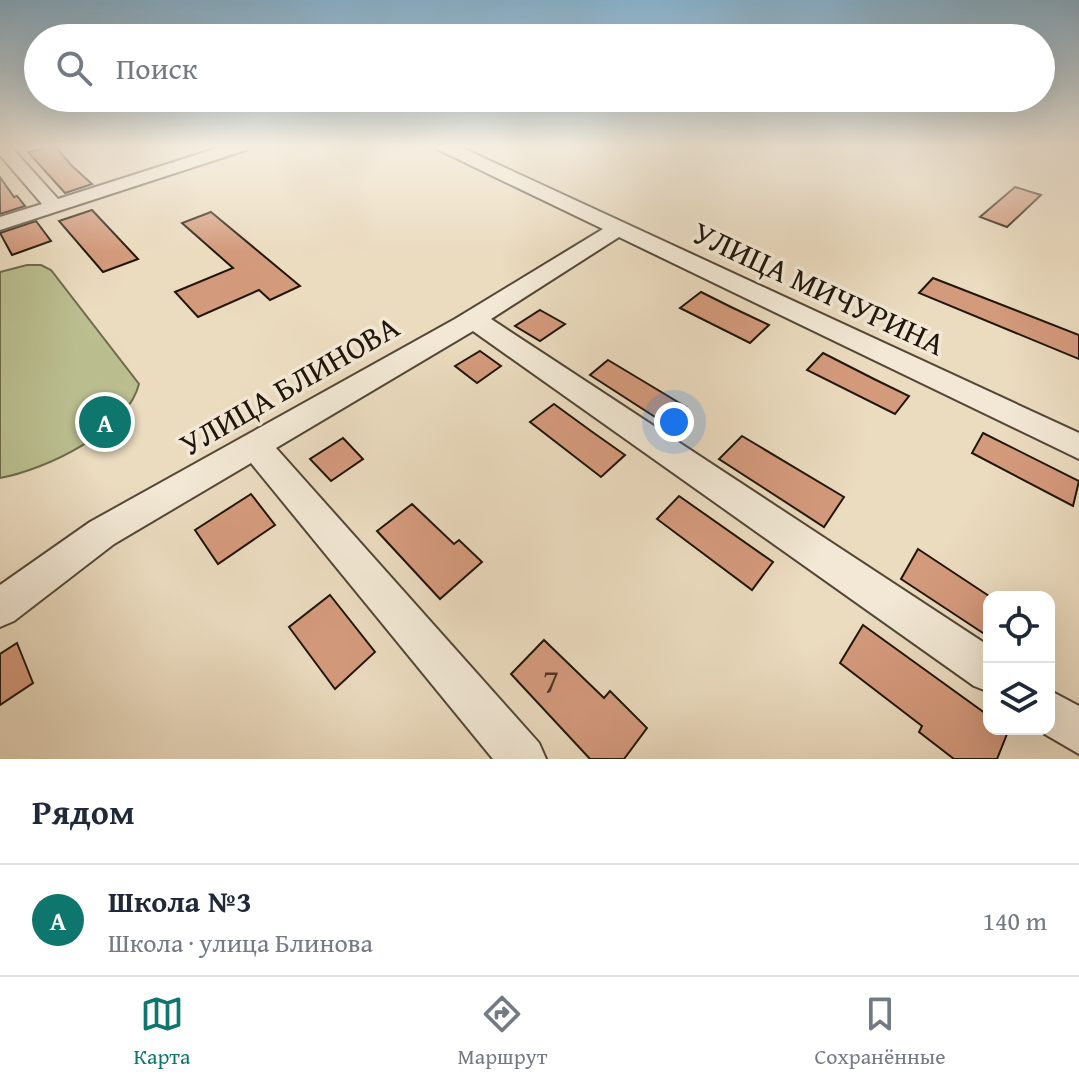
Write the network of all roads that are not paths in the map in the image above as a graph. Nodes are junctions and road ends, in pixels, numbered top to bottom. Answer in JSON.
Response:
{"nodes":[{"id":1,"x":32,"y":181,"type":"edge"},
{"id":2,"x":126,"y":181,"type":"edge"},
{"id":3,"x":519,"y":181,"type":"edge"},
{"id":4,"x":54,"y":206,"type":"junction"},
{"id":5,"x":0,"y":224,"type":"edge"},
{"id":6,"x":618,"y":229,"type":"junction"},
{"id":7,"x":473,"y":319,"type":"junction"},
{"id":8,"x":255,"y":446,"type":"junction"},
{"id":9,"x":1079,"y":447,"type":"edge"},
{"id":10,"x":0,"y":608,"type":"edge"},
{"id":11,"x":983,"y":667,"type":"edge"},
{"id":12,"x":1055,"y":716,"type":"edge"},
{"id":13,"x":1079,"y":732,"type":"edge"},
{"id":14,"x":523,"y":759,"type":"edge"}],
"edges":[{"from":1,"to":4,"type":"street"},
{"from":2,"to":4,"type":"street"},
{"from":3,"to":6,"type":"street","name":"УЛИЦА МИЧУРИНА"},
{"from":4,"to":5,"type":"street"},
{"from":6,"to":7,"type":"street","name":"УЛИЦА БЛИНОВА"},
{"from":6,"to":9,"type":"street","name":"УЛИЦА МИЧУРИНА"},
{"from":7,"to":8,"type":"street","name":"УЛИЦА БЛИНОВА"},
{"from":7,"to":11,"type":"street"},
{"from":8,"to":10,"type":"street","name":"УЛИЦА БЛИНОВА"},
{"from":8,"to":14,"type":"street"},
{"from":12,"to":13,"type":"street"}]}
